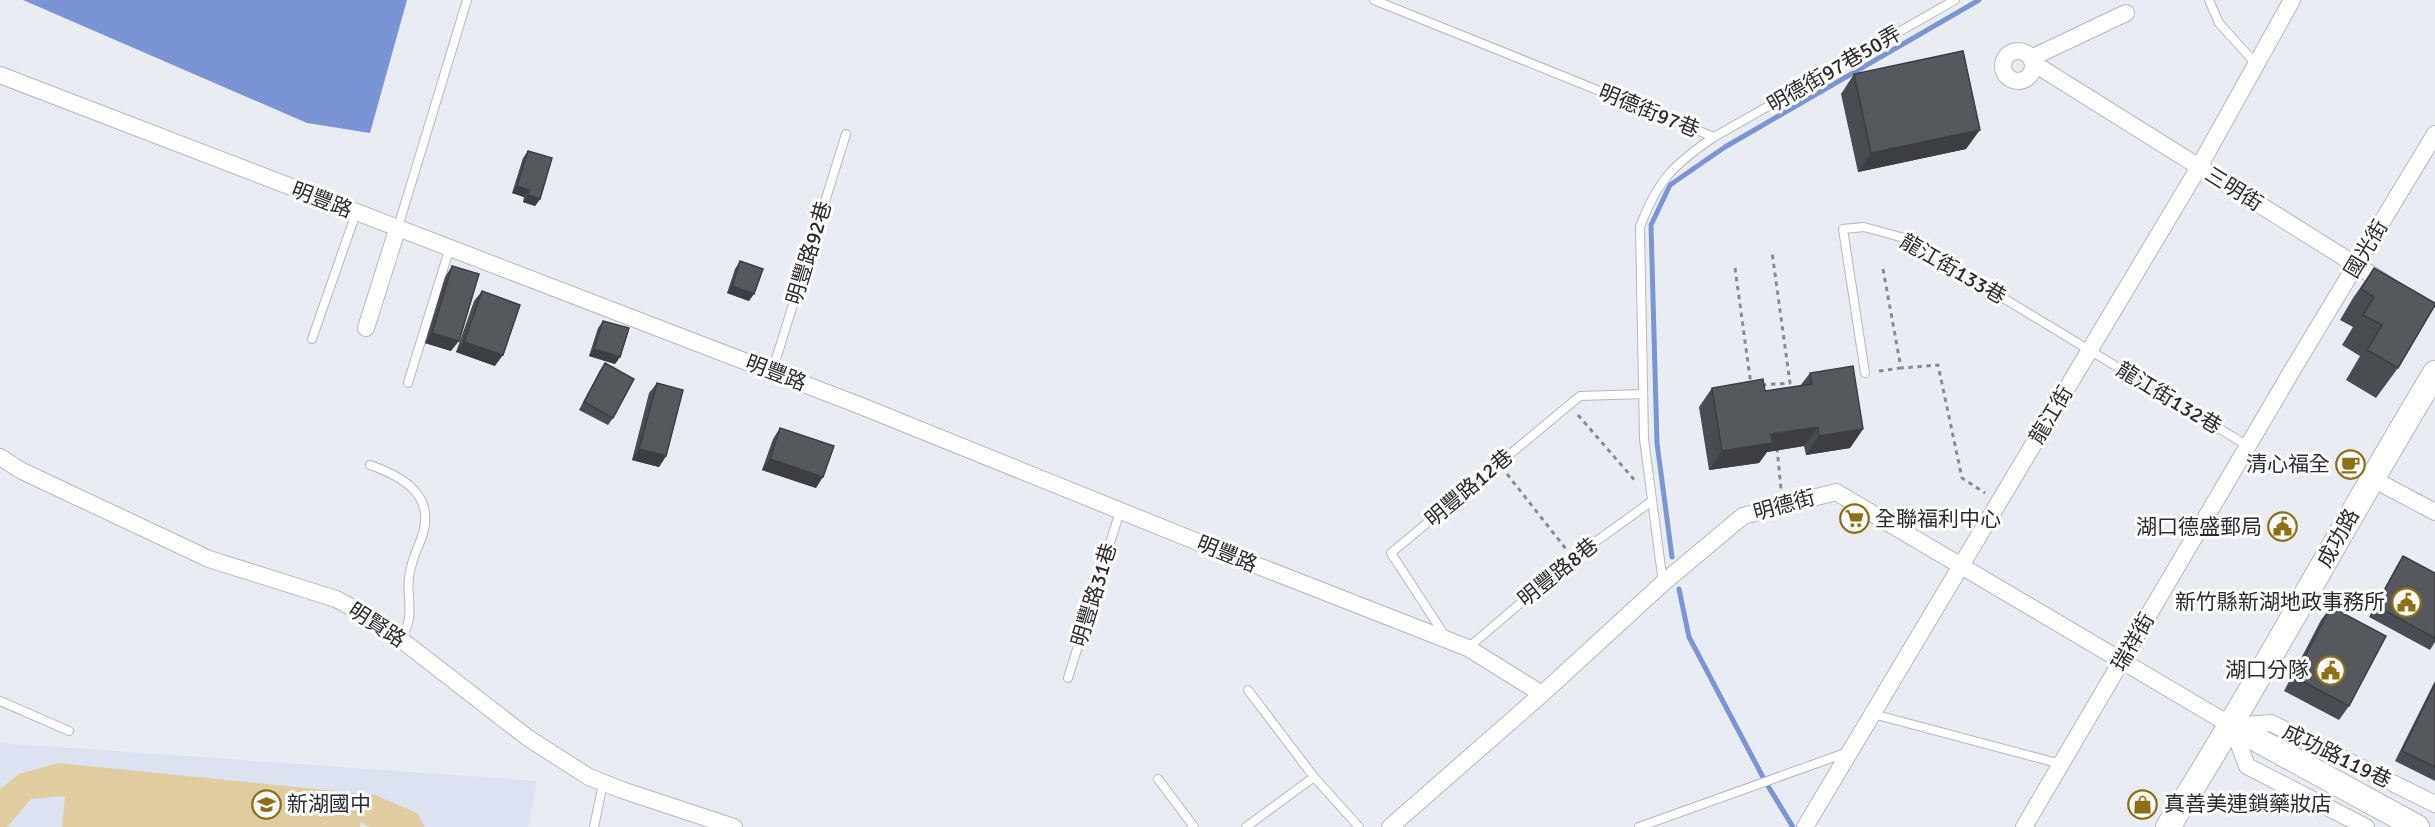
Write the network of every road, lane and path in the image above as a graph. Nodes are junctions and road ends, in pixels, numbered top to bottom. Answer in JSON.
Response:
{"nodes":[{"id":1,"x":467,"y":0,"type":"edge"},
{"id":2,"x":1374,"y":0,"type":"edge"},
{"id":3,"x":1955,"y":0,"type":"edge"},
{"id":4,"x":2209,"y":0,"type":"edge"},
{"id":5,"x":2292,"y":0,"type":"edge"},
{"id":6,"x":2126,"y":13,"type":"dead end"},
{"id":7,"x":2256,"y":64,"type":"junction"},
{"id":8,"x":0,"y":75,"type":"edge"},
{"id":9,"x":846,"y":134,"type":"dead end"},
{"id":10,"x":2435,"y":134,"type":"edge"},
{"id":11,"x":1714,"y":137,"type":"junction"},
{"id":12,"x":2199,"y":167,"type":"junction"},
{"id":13,"x":356,"y":213,"type":"junction"},
{"id":14,"x":398,"y":226,"type":"junction"},
{"id":15,"x":450,"y":247,"type":"junction"},
{"id":16,"x":1773,"y":252,"type":"dead end"},
{"id":17,"x":2356,"y":265,"type":"junction"},
{"id":18,"x":1735,"y":268,"type":"dead end"},
{"id":19,"x":1883,"y":269,"type":"dead end"},
{"id":20,"x":2405,"y":296,"type":"edge"},
{"id":21,"x":366,"y":328,"type":"dead end"},
{"id":22,"x":312,"y":339,"type":"dead end"},
{"id":23,"x":2090,"y":350,"type":"junction"},
{"id":24,"x":2296,"y":364,"type":"joint"},
{"id":25,"x":1901,"y":368,"type":"junction"},
{"id":26,"x":772,"y":372,"type":"junction"},
{"id":27,"x":1865,"y":373,"type":"joint"},
{"id":28,"x":2435,"y":374,"type":"edge"},
{"id":29,"x":408,"y":383,"type":"dead end"},
{"id":30,"x":1771,"y":383,"type":"junction"},
{"id":31,"x":1643,"y":394,"type":"junction"},
{"id":32,"x":1772,"y":394,"type":"edge"},
{"id":33,"x":1569,"y":405,"type":"junction"},
{"id":34,"x":1776,"y":439,"type":"edge"},
{"id":35,"x":2248,"y":446,"type":"junction"},
{"id":36,"x":0,"y":457,"type":"edge"},
{"id":37,"x":1497,"y":464,"type":"junction"},
{"id":38,"x":370,"y":465,"type":"dead end"},
{"id":39,"x":2371,"y":478,"type":"junction"},
{"id":40,"x":1652,"y":501,"type":"junction"},
{"id":41,"x":2000,"y":501,"type":"junction"},
{"id":42,"x":1782,"y":506,"type":"junction"},
{"id":43,"x":1120,"y":511,"type":"junction"},
{"id":44,"x":2435,"y":512,"type":"edge"},
{"id":45,"x":1573,"y":558,"type":"junction"},
{"id":46,"x":1962,"y":564,"type":"junction"},
{"id":47,"x":1663,"y":583,"type":"junction"},
{"id":48,"x":401,"y":640,"type":"junction"},
{"id":49,"x":1448,"y":641,"type":"junction"},
{"id":50,"x":1468,"y":648,"type":"junction"},
{"id":51,"x":2123,"y":660,"type":"junction"},
{"id":52,"x":1068,"y":678,"type":"dead end"},
{"id":53,"x":1248,"y":690,"type":"dead end"},
{"id":54,"x":1542,"y":694,"type":"junction"},
{"id":55,"x":0,"y":701,"type":"edge"},
{"id":56,"x":1873,"y":714,"type":"junction"},
{"id":57,"x":2232,"y":726,"type":"junction"},
{"id":58,"x":69,"y":730,"type":"dead end"},
{"id":59,"x":1851,"y":750,"type":"junction"},
{"id":60,"x":2061,"y":764,"type":"junction"},
{"id":61,"x":1314,"y":777,"type":"junction"},
{"id":62,"x":1158,"y":780,"type":"dead end"},
{"id":63,"x":603,"y":783,"type":"junction"},
{"id":64,"x":2435,"y":804,"type":"edge"},
{"id":65,"x":594,"y":827,"type":"edge"},
{"id":66,"x":735,"y":827,"type":"edge"},
{"id":67,"x":1194,"y":827,"type":"edge"},
{"id":68,"x":1246,"y":827,"type":"edge"},
{"id":69,"x":1359,"y":827,"type":"edge"},
{"id":70,"x":1389,"y":827,"type":"edge"},
{"id":71,"x":1639,"y":827,"type":"edge"},
{"id":72,"x":1805,"y":827,"type":"edge"},
{"id":73,"x":2024,"y":827,"type":"edge"},
{"id":74,"x":2168,"y":827,"type":"edge"},
{"id":75,"x":2366,"y":827,"type":"edge"},
{"id":76,"x":2417,"y":827,"type":"edge"}],
"edges":[{"from":1,"to":14,"type":"lane"},
{"from":2,"to":11,"type":"lane","name":"明德街97巷"},
{"from":3,"to":11,"type":"lane","name":"明德街97巷50弄"},
{"from":4,"to":7,"type":"lane"},
{"from":5,"to":7,"type":"street","name":"龍江街"},
{"from":6,"to":12,"type":"street","name":"三明街"},
{"from":7,"to":12,"type":"street","name":"龍江街"},
{"from":8,"to":13,"type":"street","name":"明豐路"},
{"from":9,"to":26,"type":"lane","name":"明豐路92巷"},
{"from":10,"to":17,"type":"street","name":"國光街"},
{"from":11,"to":31,"type":"lane","name":"明德街97巷"},
{"from":12,"to":17,"type":"street","name":"三明街"},
{"from":12,"to":23,"type":"street","name":"龍江街"},
{"from":13,"to":14,"type":"street","name":"明豐路"},
{"from":13,"to":22,"type":"lane"},
{"from":14,"to":15,"type":"street","name":"明豐路"},
{"from":14,"to":21,"type":"street"},
{"from":15,"to":26,"type":"street","name":"明豐路"},
{"from":15,"to":29,"type":"lane"},
{"from":16,"to":30,"type":"path"},
{"from":17,"to":20,"type":"street","name":"三明街"},
{"from":17,"to":24,"type":"street","name":"國光街"},
{"from":18,"to":30,"type":"path"},
{"from":19,"to":25,"type":"path"},
{"from":23,"to":27,"type":"lane","name":"龍江街133巷"},
{"from":23,"to":35,"type":"lane","name":"龍江街132巷"},
{"from":23,"to":41,"type":"street","name":"龍江街"},
{"from":24,"to":35,"type":"street","name":"瑞祥街"},
{"from":25,"to":27,"type":"path"},
{"from":25,"to":41,"type":"path"},
{"from":26,"to":43,"type":"street","name":"明豐路"},
{"from":28,"to":39,"type":"main road","name":"成功路"},
{"from":30,"to":32,"type":"path"},
{"from":31,"to":33,"type":"lane","name":"明豐路12巷"},
{"from":31,"to":40,"type":"lane","name":"明德街97巷"},
{"from":33,"to":37,"type":"lane","name":"明豐路12巷"},
{"from":33,"to":40,"type":"path"},
{"from":34,"to":42,"type":"path"},
{"from":35,"to":51,"type":"street","name":"瑞祥街"},
{"from":36,"to":48,"type":"street","name":"明賢路"},
{"from":37,"to":45,"type":"path"},
{"from":37,"to":49,"type":"lane","name":"明豐路12巷"},
{"from":38,"to":48,"type":"lane"},
{"from":39,"to":44,"type":"street"},
{"from":39,"to":57,"type":"main road","name":"成功路"},
{"from":40,"to":45,"type":"lane","name":"明豐路8巷"},
{"from":40,"to":47,"type":"lane","name":"明德街97巷"},
{"from":41,"to":46,"type":"street","name":"龍江街"},
{"from":42,"to":46,"type":"street","name":"明德街"},
{"from":42,"to":47,"type":"street","name":"明德街"},
{"from":43,"to":49,"type":"street","name":"明豐路"},
{"from":43,"to":52,"type":"lane","name":"明豐路31巷"},
{"from":45,"to":50,"type":"lane","name":"明豐路8巷"},
{"from":46,"to":51,"type":"street","name":"明德街"},
{"from":46,"to":56,"type":"street","name":"龍江街"},
{"from":47,"to":54,"type":"street","name":"明德街"},
{"from":48,"to":63,"type":"street","name":"明賢路"},
{"from":49,"to":50,"type":"street","name":"明豐路"},
{"from":50,"to":54,"type":"street","name":"明豐路"},
{"from":51,"to":57,"type":"street","name":"明德街"},
{"from":51,"to":60,"type":"street","name":"瑞祥街"},
{"from":53,"to":61,"type":"lane"},
{"from":54,"to":70,"type":"street","name":"明德街"},
{"from":55,"to":58,"type":"lane"},
{"from":56,"to":59,"type":"street","name":"龍江街"},
{"from":56,"to":60,"type":"lane"},
{"from":57,"to":64,"type":"street","name":"成功路119巷"},
{"from":57,"to":74,"type":"main road","name":"成功路"},
{"from":57,"to":75,"type":"street"},
{"from":57,"to":76,"type":"main road"},
{"from":59,"to":71,"type":"lane"},
{"from":59,"to":72,"type":"street","name":"龍江街"},
{"from":60,"to":73,"type":"street","name":"瑞祥街"},
{"from":61,"to":68,"type":"lane"},
{"from":61,"to":69,"type":"lane"},
{"from":62,"to":67,"type":"lane"},
{"from":63,"to":65,"type":"lane"},
{"from":63,"to":66,"type":"street","name":"明賢路"}]}
